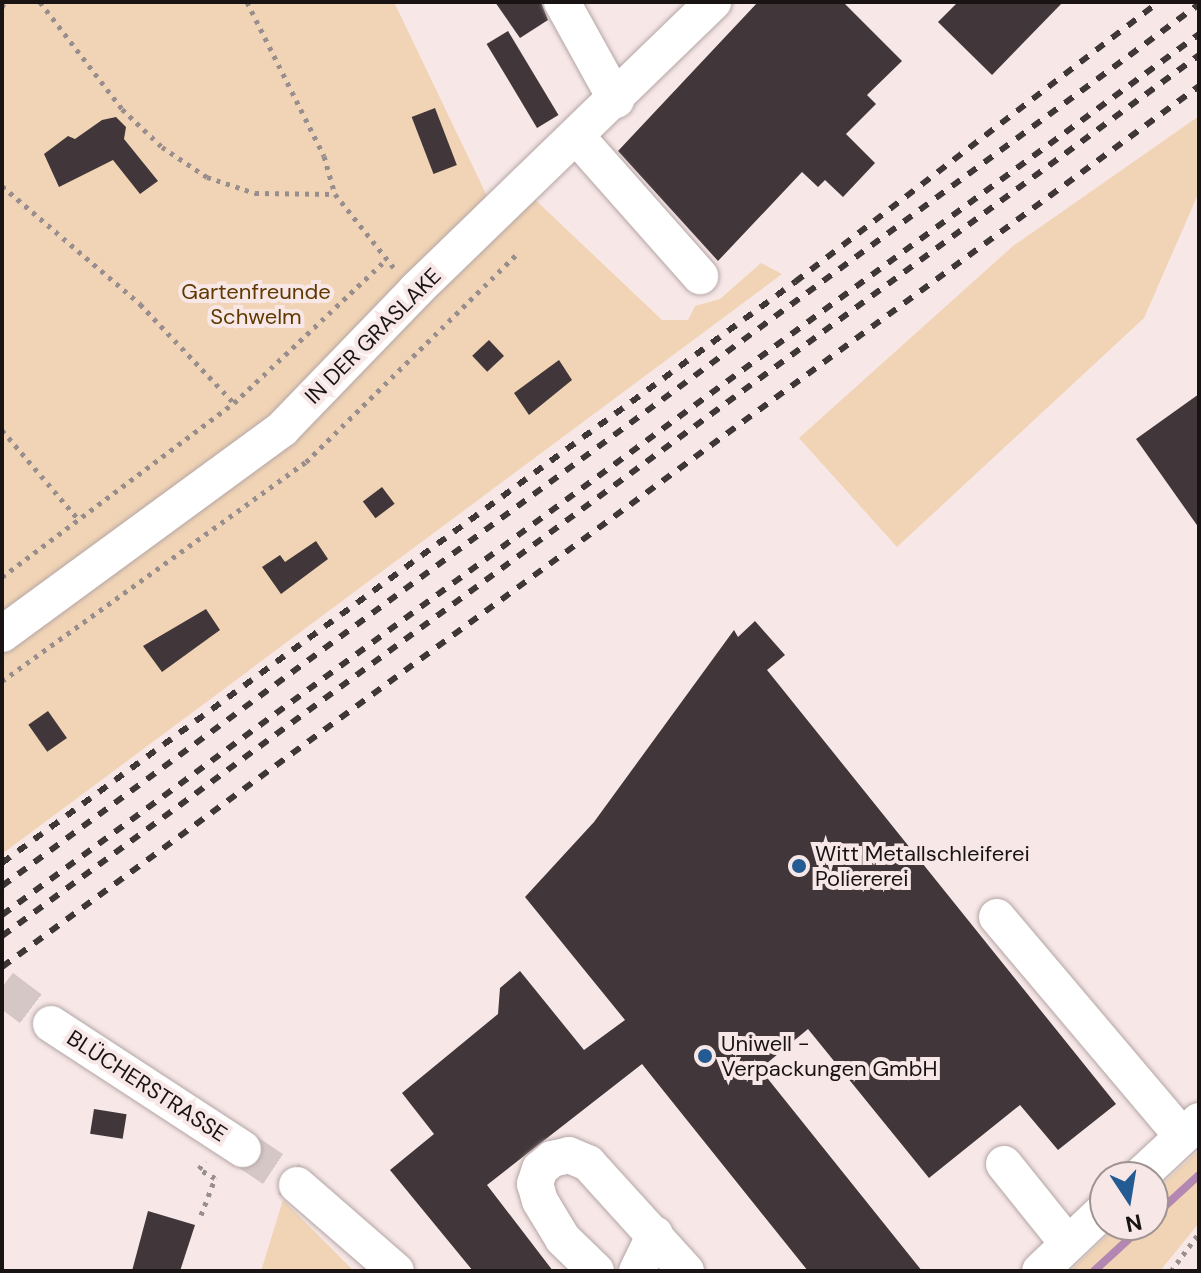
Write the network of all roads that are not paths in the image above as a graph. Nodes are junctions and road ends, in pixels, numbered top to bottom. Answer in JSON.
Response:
{"nodes":[{"id":1,"x":713,"y":2,"type":"edge"},
{"id":2,"x":567,"y":10,"type":"edge"},
{"id":3,"x":616,"y":100,"type":"junction"},
{"id":4,"x":577,"y":137,"type":"junction"},
{"id":5,"x":700,"y":276,"type":"dead end"},
{"id":6,"x":2,"y":634,"type":"edge"},
{"id":7,"x":997,"y":917,"type":"dead end"},
{"id":8,"x":51,"y":1024,"type":"tunnel mouth"},
{"id":9,"x":1191,"y":1128,"type":"edge"},
{"id":10,"x":232,"y":1141,"type":"tunnel mouth"},
{"id":11,"x":1156,"y":1161,"type":"edge"},
{"id":12,"x":1004,"y":1164,"type":"dead end"},
{"id":13,"x":297,"y":1185,"type":"tunnel mouth"},
{"id":14,"x":1089,"y":1224,"type":"edge"},
{"id":15,"x":655,"y":1234,"type":"junction"},
{"id":16,"x":1068,"y":1244,"type":"junction"},
{"id":17,"x":396,"y":1271,"type":"edge"},
{"id":18,"x":596,"y":1271,"type":"edge"},
{"id":19,"x":637,"y":1271,"type":"edge"},
{"id":20,"x":686,"y":1271,"type":"edge"},
{"id":21,"x":1040,"y":1271,"type":"edge"}],
"edges":[{"from":1,"to":3,"type":"street","name":"IN DER GRASLAKE"},
{"from":2,"to":3,"type":"street"},
{"from":3,"to":4,"type":"street","name":"IN DER GRASLAKE"},
{"from":4,"to":5,"type":"street"},
{"from":4,"to":6,"type":"street","name":"IN DER GRASLAKE"},
{"from":7,"to":9,"type":"street"},
{"from":8,"to":10,"type":"street","name":"BLÜCHERSTRASSE"},
{"from":9,"to":11,"type":"street"},
{"from":12,"to":16,"type":"street"},
{"from":13,"to":17,"type":"street"},
{"from":14,"to":16,"type":"street"},
{"from":15,"to":18,"type":"street"},
{"from":15,"to":19,"type":"street"},
{"from":15,"to":20,"type":"street"},
{"from":16,"to":21,"type":"street"}]}
